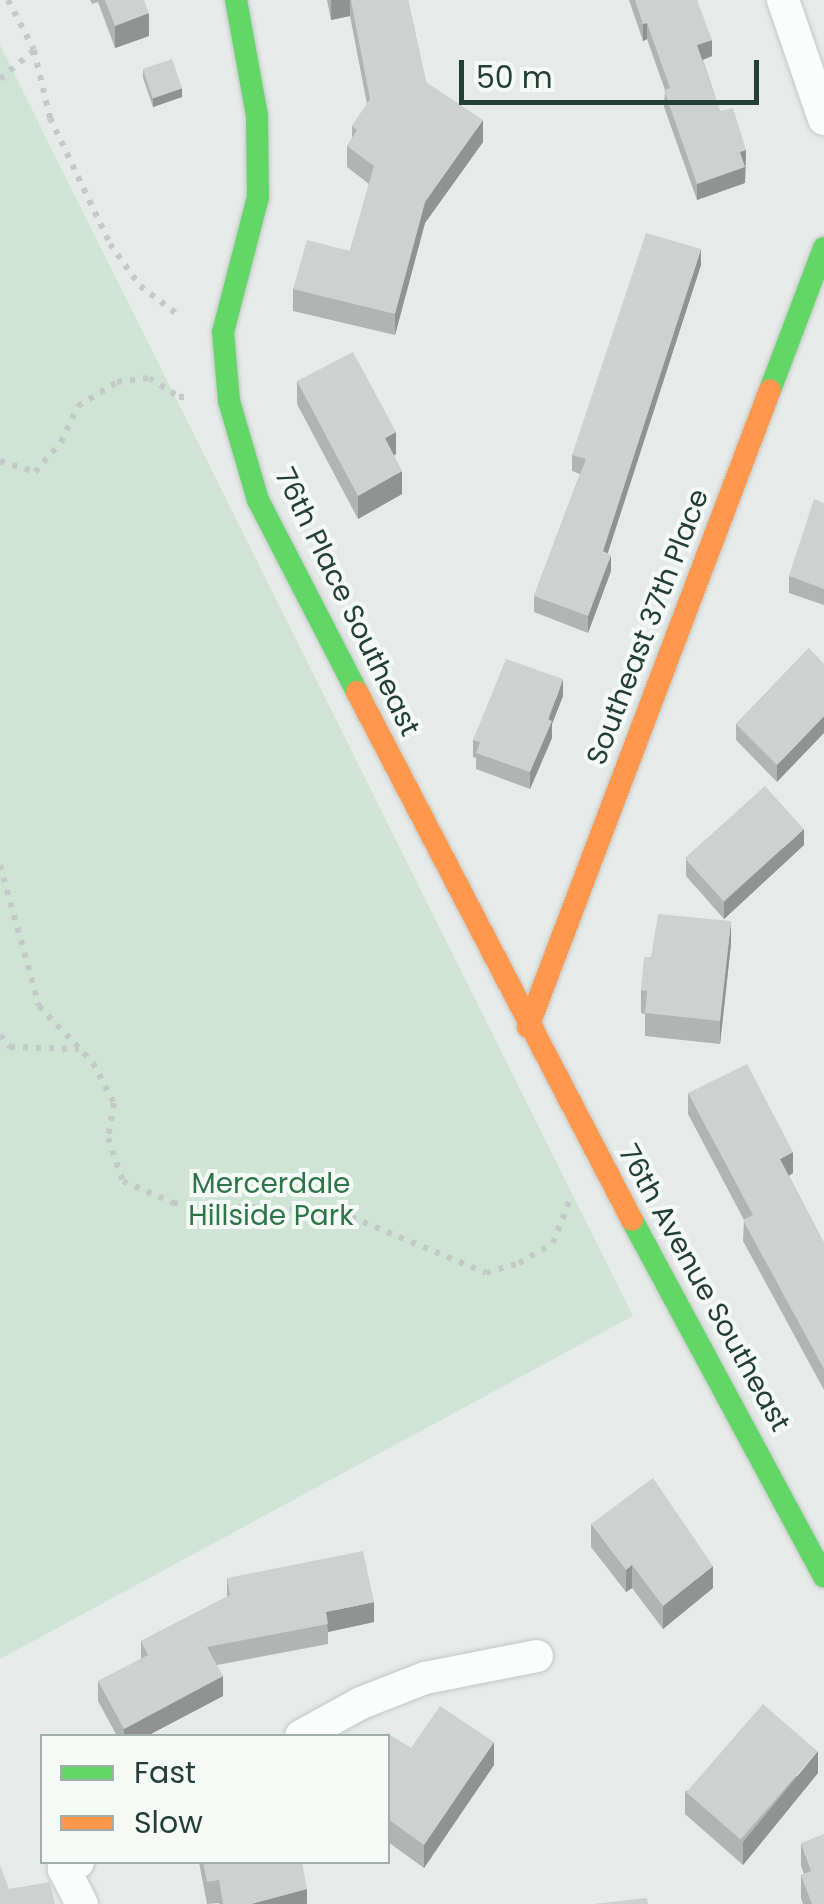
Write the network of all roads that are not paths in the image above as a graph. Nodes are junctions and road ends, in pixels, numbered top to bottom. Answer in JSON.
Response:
{"nodes":[{"id":1,"x":236,"y":0,"type":"edge"},
{"id":2,"x":783,"y":0,"type":"edge"},
{"id":3,"x":824,"y":119,"type":"edge"},
{"id":4,"x":824,"y":248,"type":"edge"},
{"id":5,"x":528,"y":1028,"type":"junction"},
{"id":6,"x":824,"y":1578,"type":"edge"},
{"id":7,"x":537,"y":1656,"type":"dead end"},
{"id":8,"x":305,"y":1734,"type":"edge"},
{"id":9,"x":71,"y":1865,"type":"edge"},
{"id":10,"x":82,"y":1904,"type":"edge"}],
"edges":[{"from":1,"to":5,"type":"street","name":"76th Place Southeast"},
{"from":2,"to":3,"type":"street"},
{"from":4,"to":5,"type":"street","name":"Southeast 37th Place"},
{"from":5,"to":6,"type":"street","name":"76th Avenue Southeast"},
{"from":7,"to":8,"type":"street"},
{"from":9,"to":10,"type":"street"}]}
